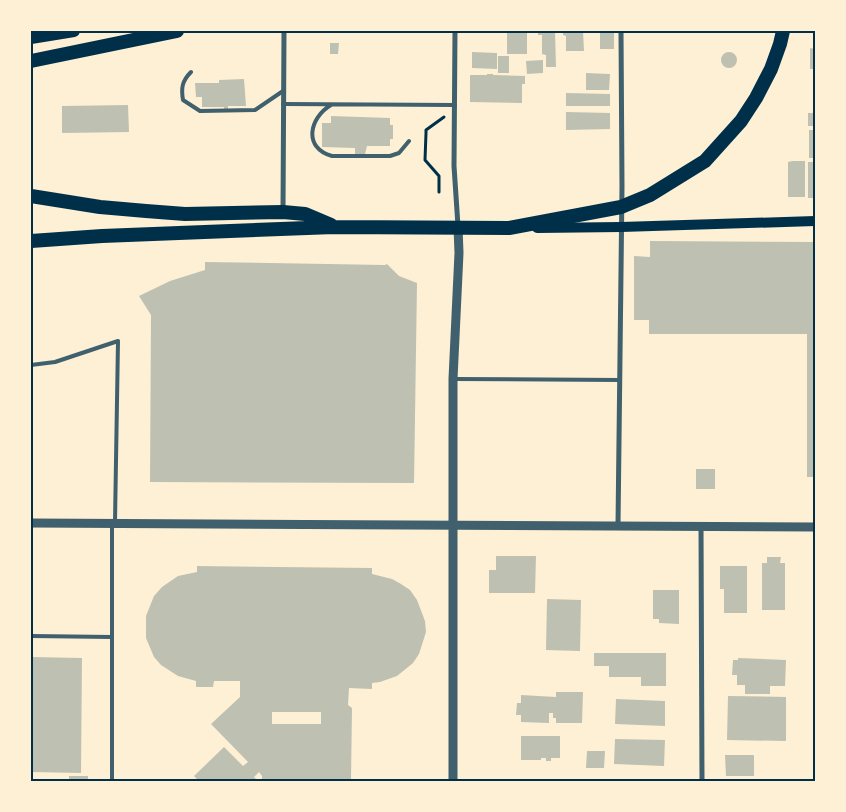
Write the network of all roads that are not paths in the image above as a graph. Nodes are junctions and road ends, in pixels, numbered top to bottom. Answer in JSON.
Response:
{"nodes":[{"id":1,"x":74,"y":31,"type":"edge"},
{"id":2,"x":177,"y":31,"type":"edge"},
{"id":3,"x":284,"y":31,"type":"edge"},
{"id":4,"x":455,"y":31,"type":"edge"},
{"id":5,"x":621,"y":31,"type":"edge"},
{"id":6,"x":783,"y":31,"type":"edge"},
{"id":7,"x":57,"y":32,"type":"edge"},
{"id":8,"x":31,"y":38,"type":"edge"},
{"id":9,"x":31,"y":61,"type":"edge"},
{"id":10,"x":191,"y":72,"type":"dead end"},
{"id":11,"x":283,"y":92,"type":"junction"},
{"id":12,"x":283,"y":104,"type":"junction"},
{"id":13,"x":333,"y":104,"type":"junction"},
{"id":14,"x":454,"y":105,"type":"junction"},
{"id":15,"x":409,"y":141,"type":"dead end"},
{"id":16,"x":31,"y":196,"type":"edge"},
{"id":17,"x":621,"y":207,"type":"junction"},
{"id":18,"x":283,"y":212,"type":"junction"},
{"id":19,"x":815,"y":221,"type":"edge"},
{"id":20,"x":334,"y":227,"type":"junction"},
{"id":21,"x":458,"y":227,"type":"junction"},
{"id":22,"x":509,"y":228,"type":"junction"},
{"id":23,"x":621,"y":228,"type":"junction"},
{"id":24,"x":31,"y":241,"type":"edge"},
{"id":25,"x":31,"y":364,"type":"edge"},
{"id":26,"x":452,"y":379,"type":"junction"},
{"id":27,"x":620,"y":380,"type":"junction"},
{"id":28,"x":31,"y":522,"type":"edge"},
{"id":29,"x":114,"y":522,"type":"junction"},
{"id":30,"x":452,"y":524,"type":"junction"},
{"id":31,"x":618,"y":525,"type":"junction"},
{"id":32,"x":701,"y":526,"type":"junction"},
{"id":33,"x":815,"y":526,"type":"edge"},
{"id":34,"x":31,"y":636,"type":"edge"},
{"id":35,"x":112,"y":638,"type":"junction"},
{"id":36,"x":112,"y":781,"type":"edge"},
{"id":37,"x":453,"y":781,"type":"edge"},
{"id":38,"x":702,"y":781,"type":"edge"}],
"edges":[{"from":1,"to":7,"type":"main road"},
{"from":2,"to":9,"type":"highway"},
{"from":3,"to":11,"type":"street"},
{"from":4,"to":14,"type":"street"},
{"from":5,"to":17,"type":"street"},
{"from":6,"to":17,"type":"highway"},
{"from":7,"to":8,"type":"main road"},
{"from":10,"to":11,"type":"lane"},
{"from":11,"to":12,"type":"street"},
{"from":12,"to":13,"type":"lane"},
{"from":12,"to":18,"type":"street"},
{"from":13,"to":14,"type":"lane"},
{"from":13,"to":15,"type":"lane"},
{"from":14,"to":21,"type":"street"},
{"from":16,"to":18,"type":"highway"},
{"from":17,"to":22,"type":"highway"},
{"from":17,"to":23,"type":"street"},
{"from":18,"to":20,"type":"highway"},
{"from":19,"to":23,"type":"main road"},
{"from":20,"to":21,"type":"highway"},
{"from":20,"to":24,"type":"highway"},
{"from":21,"to":22,"type":"highway"},
{"from":21,"to":26,"type":"street"},
{"from":22,"to":23,"type":"main road"},
{"from":23,"to":27,"type":"street"},
{"from":25,"to":29,"type":"lane"},
{"from":26,"to":27,"type":"lane"},
{"from":26,"to":30,"type":"street"},
{"from":27,"to":31,"type":"street"},
{"from":28,"to":29,"type":"street"},
{"from":29,"to":30,"type":"street"},
{"from":29,"to":35,"type":"lane"},
{"from":30,"to":31,"type":"street"},
{"from":30,"to":37,"type":"street"},
{"from":31,"to":32,"type":"street"},
{"from":32,"to":33,"type":"street"},
{"from":32,"to":38,"type":"street"},
{"from":34,"to":35,"type":"lane"},
{"from":35,"to":36,"type":"lane"}]}
